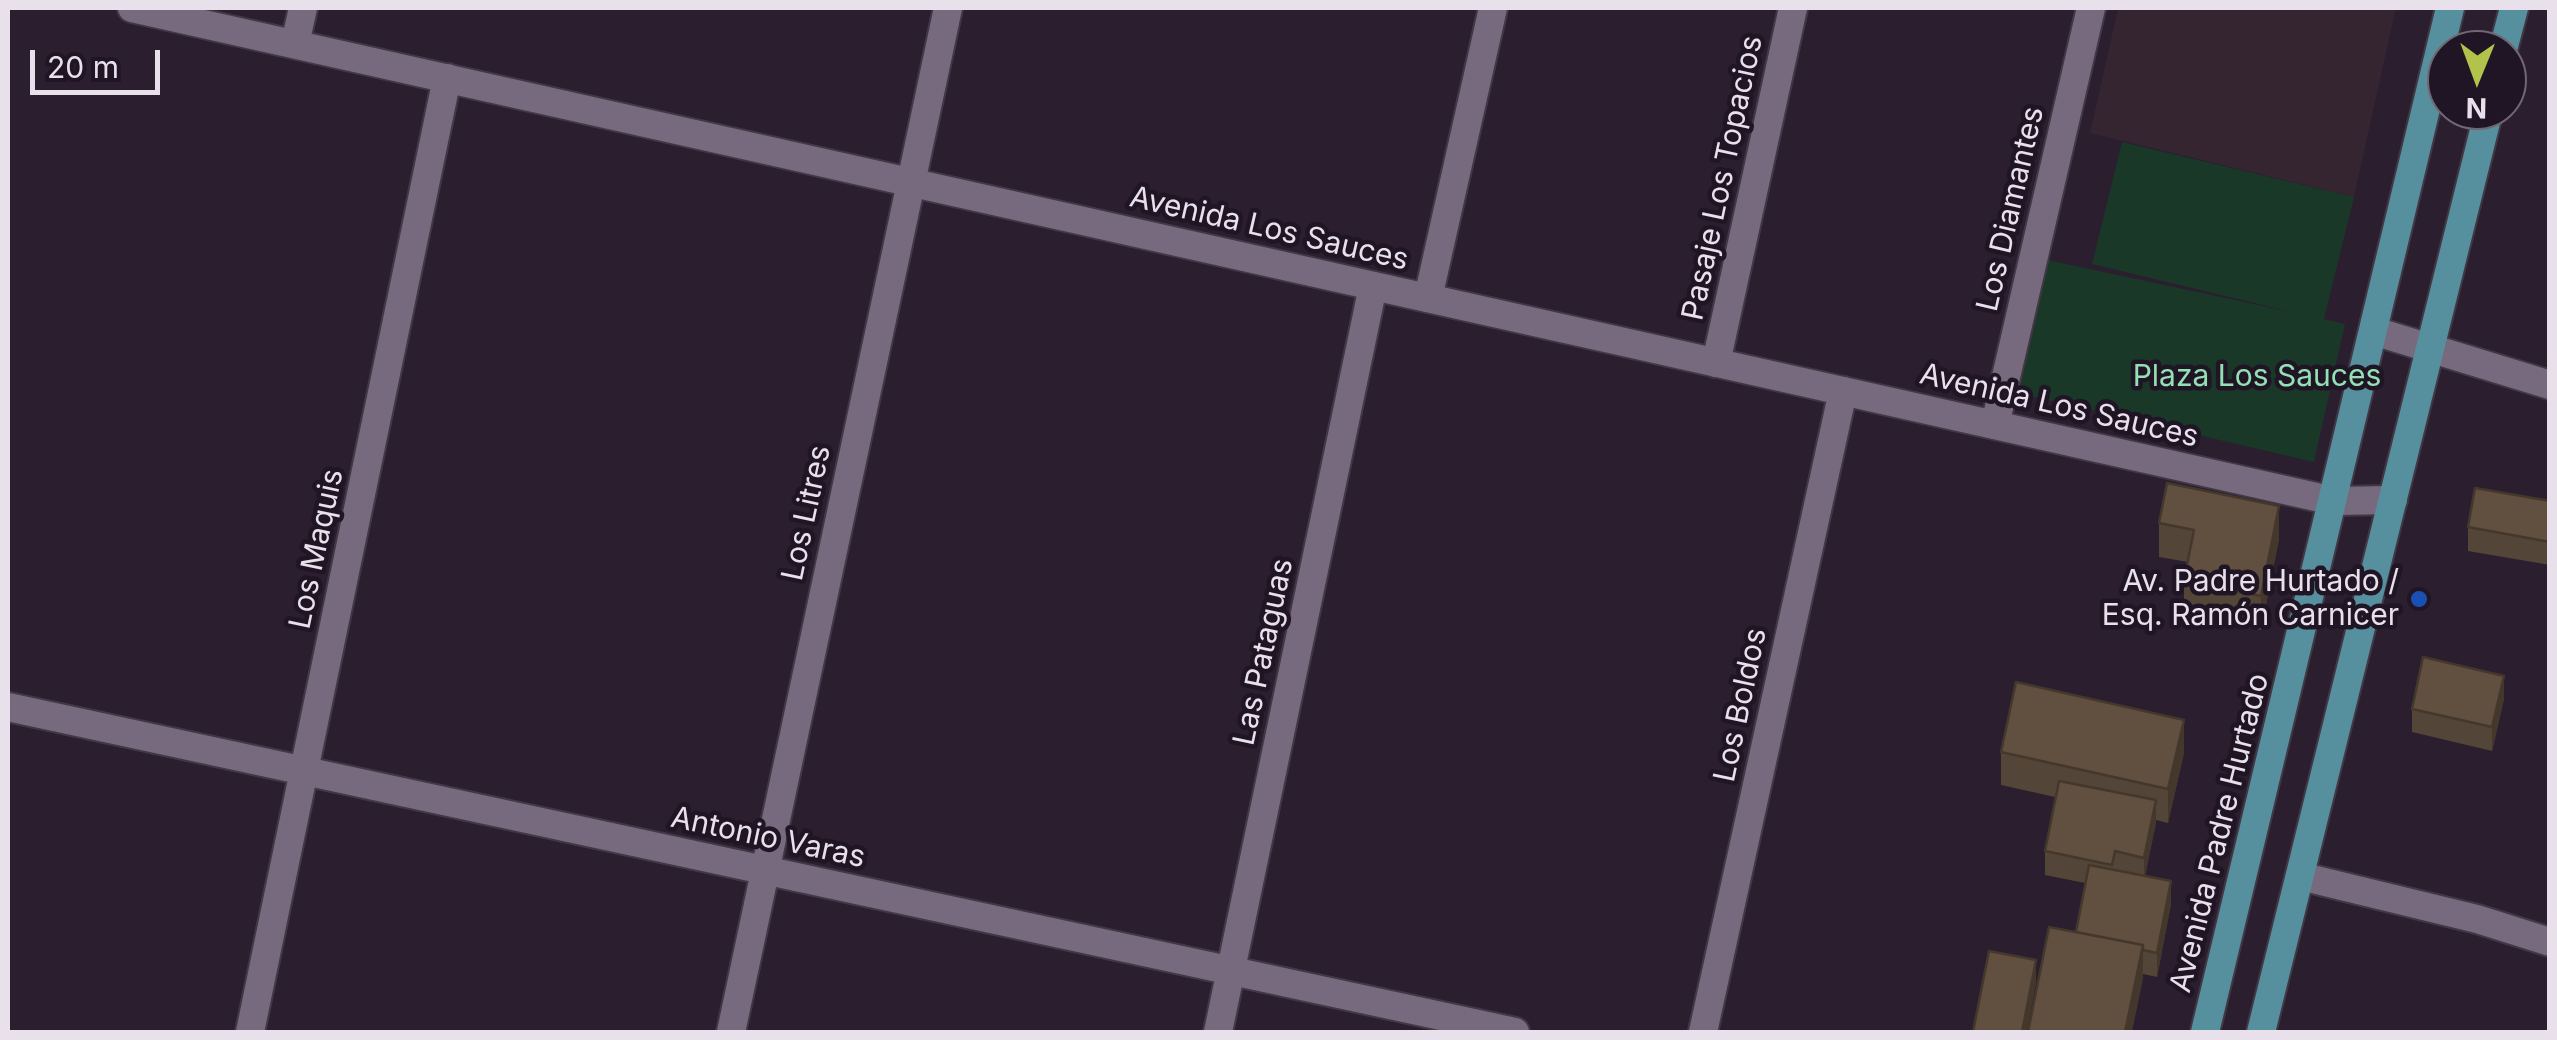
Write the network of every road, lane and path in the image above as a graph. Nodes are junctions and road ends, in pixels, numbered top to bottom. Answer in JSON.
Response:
{"nodes":[{"id":1,"x":132,"y":8,"type":"edge"},
{"id":2,"x":303,"y":8,"type":"edge"},
{"id":3,"x":948,"y":8,"type":"edge"},
{"id":4,"x":1493,"y":8,"type":"edge"},
{"id":5,"x":1793,"y":8,"type":"edge"},
{"id":6,"x":2090,"y":8,"type":"edge"},
{"id":7,"x":2450,"y":8,"type":"edge"},
{"id":8,"x":295,"y":44,"type":"junction"},
{"id":9,"x":447,"y":78,"type":"junction"},
{"id":10,"x":2484,"y":130,"type":"edge"},
{"id":11,"x":909,"y":182,"type":"junction"},
{"id":12,"x":1373,"y":286,"type":"junction"},
{"id":13,"x":1428,"y":298,"type":"junction"},
{"id":14,"x":2374,"y":332,"type":"junction"},
{"id":15,"x":2430,"y":348,"type":"junction"},
{"id":16,"x":1716,"y":363,"type":"junction"},
{"id":17,"x":2550,"y":385,"type":"edge"},
{"id":18,"x":1842,"y":391,"type":"junction"},
{"id":19,"x":1995,"y":425,"type":"junction"},
{"id":20,"x":2392,"y":500,"type":"junction"},
{"id":21,"x":2334,"y":501,"type":"junction"},
{"id":22,"x":8,"y":708,"type":"edge"},
{"id":23,"x":304,"y":771,"type":"junction"},
{"id":24,"x":765,"y":871,"type":"junction"},
{"id":25,"x":2300,"y":876,"type":"junction"},
{"id":26,"x":2550,"y":942,"type":"edge"},
{"id":27,"x":1231,"y":971,"type":"junction"},
{"id":28,"x":250,"y":1032,"type":"edge"},
{"id":29,"x":731,"y":1032,"type":"edge"},
{"id":30,"x":1218,"y":1032,"type":"edge"},
{"id":31,"x":1515,"y":1032,"type":"edge"},
{"id":32,"x":1703,"y":1032,"type":"edge"},
{"id":33,"x":2205,"y":1032,"type":"edge"},
{"id":34,"x":2261,"y":1032,"type":"edge"}],
"edges":[{"from":1,"to":8,"type":"street","name":"Avenida Los Sauces"},
{"from":2,"to":8,"type":"street"},
{"from":3,"to":11,"type":"street","name":"Los Litres"},
{"from":4,"to":13,"type":"street"},
{"from":5,"to":16,"type":"street","name":"Pasaje Los Topacios"},
{"from":6,"to":19,"type":"street","name":"Los Diamantes"},
{"from":7,"to":14,"type":"main road","name":"Avenida Padre Hurtado"},
{"from":8,"to":9,"type":"street","name":"Avenida Los Sauces"},
{"from":9,"to":11,"type":"street","name":"Avenida Los Sauces"},
{"from":9,"to":23,"type":"street","name":"Los Maquis"},
{"from":10,"to":15,"type":"main road"},
{"from":11,"to":12,"type":"street","name":"Avenida Los Sauces"},
{"from":11,"to":24,"type":"street","name":"Los Litres"},
{"from":12,"to":13,"type":"street","name":"Avenida Los Sauces"},
{"from":12,"to":27,"type":"street","name":"Las Pataguas"},
{"from":13,"to":16,"type":"street","name":"Avenida Los Sauces"},
{"from":14,"to":15,"type":"street"},
{"from":14,"to":21,"type":"main road","name":"Avenida Padre Hurtado"},
{"from":15,"to":17,"type":"street"},
{"from":15,"to":20,"type":"main road"},
{"from":16,"to":18,"type":"street","name":"Avenida Los Sauces"},
{"from":18,"to":19,"type":"street","name":"Avenida Los Sauces"},
{"from":18,"to":32,"type":"street","name":"Los Boldos"},
{"from":19,"to":21,"type":"street","name":"Avenida Los Sauces"},
{"from":20,"to":21,"type":"street","name":"Avenida Los Sauces"},
{"from":20,"to":25,"type":"main road"},
{"from":21,"to":33,"type":"main road","name":"Avenida Padre Hurtado"},
{"from":22,"to":23,"type":"street","name":"Antonio Varas"},
{"from":23,"to":24,"type":"street","name":"Antonio Varas"},
{"from":23,"to":28,"type":"street","name":"Los Maquis"},
{"from":24,"to":27,"type":"street","name":"Antonio Varas"},
{"from":24,"to":29,"type":"street","name":"Los Litres"},
{"from":25,"to":26,"type":"street"},
{"from":25,"to":34,"type":"main road"},
{"from":27,"to":30,"type":"street","name":"Las Pataguas"},
{"from":27,"to":31,"type":"street","name":"Antonio Varas"}]}
